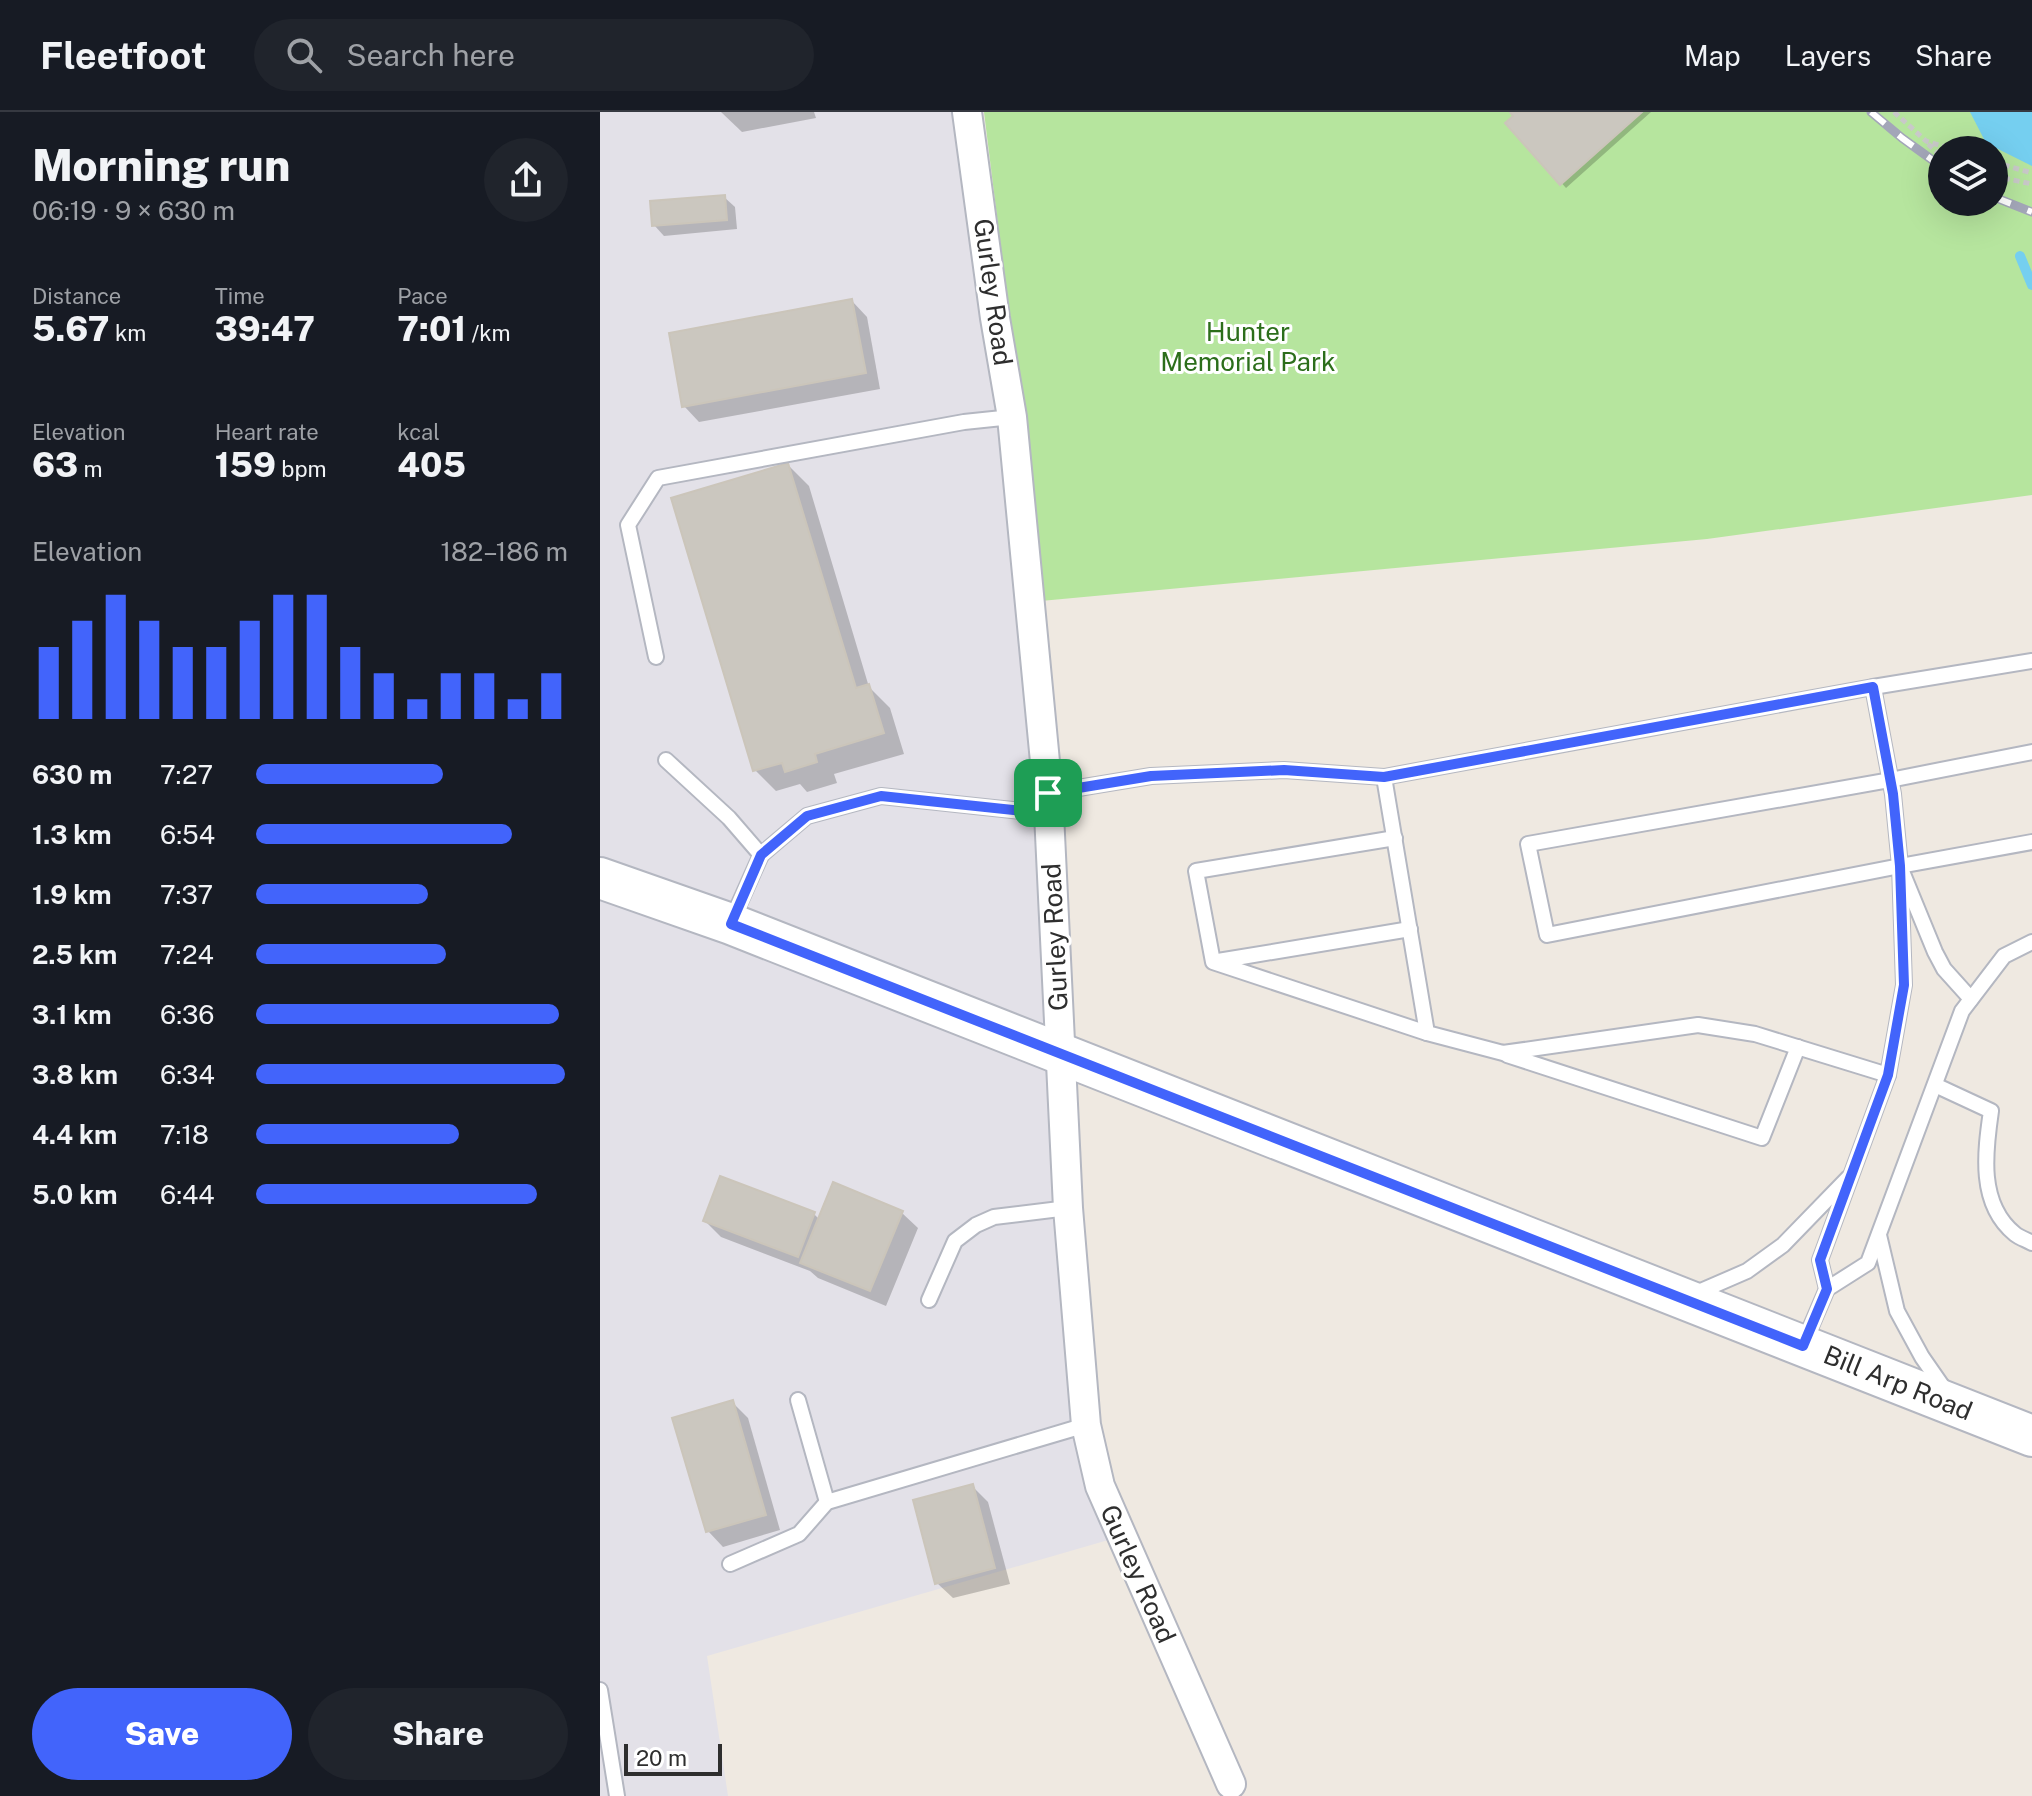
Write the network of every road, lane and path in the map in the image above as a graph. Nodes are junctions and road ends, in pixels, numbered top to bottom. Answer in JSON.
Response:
{"nodes":[{"id":1,"x":967,"y":112,"type":"edge"},
{"id":2,"x":1894,"y":112,"type":"edge"},
{"id":3,"x":1926,"y":141,"type":"edge"},
{"id":4,"x":2008,"y":166,"type":"edge"},
{"id":5,"x":2032,"y":173,"type":"edge"},
{"id":6,"x":2008,"y":179,"type":"edge"},
{"id":7,"x":2032,"y":184,"type":"edge"},
{"id":8,"x":1012,"y":417,"type":"junction"},
{"id":9,"x":656,"y":657,"type":"dead end"},
{"id":10,"x":2032,"y":661,"type":"edge"},
{"id":11,"x":1873,"y":687,"type":"junction"},
{"id":12,"x":2032,"y":752,"type":"edge"},
{"id":13,"x":666,"y":760,"type":"dead end"},
{"id":14,"x":1384,"y":777,"type":"junction"},
{"id":15,"x":1890,"y":780,"type":"junction"},
{"id":16,"x":1049,"y":804,"type":"junction"},
{"id":17,"x":1395,"y":838,"type":"junction"},
{"id":18,"x":2032,"y":842,"type":"edge"},
{"id":19,"x":761,"y":855,"type":"junction"},
{"id":20,"x":1900,"y":866,"type":"junction"},
{"id":21,"x":600,"y":878,"type":"edge"},
{"id":22,"x":731,"y":924,"type":"junction"},
{"id":23,"x":1410,"y":929,"type":"junction"},
{"id":24,"x":2032,"y":942,"type":"edge"},
{"id":25,"x":1213,"y":962,"type":"junction"},
{"id":26,"x":1971,"y":999,"type":"junction"},
{"id":27,"x":1427,"y":1033,"type":"junction"},
{"id":28,"x":1798,"y":1047,"type":"junction"},
{"id":29,"x":1503,"y":1053,"type":"junction"},
{"id":30,"x":1061,"y":1054,"type":"junction"},
{"id":31,"x":1888,"y":1075,"type":"junction"},
{"id":32,"x":1935,"y":1085,"type":"junction"},
{"id":33,"x":1851,"y":1175,"type":"junction"},
{"id":34,"x":1068,"y":1208,"type":"junction"},
{"id":35,"x":1879,"y":1235,"type":"junction"},
{"id":36,"x":2032,"y":1243,"type":"edge"},
{"id":37,"x":1827,"y":1289,"type":"junction"},
{"id":38,"x":1684,"y":1299,"type":"junction"},
{"id":39,"x":929,"y":1300,"type":"dead end"},
{"id":40,"x":1803,"y":1346,"type":"junction"},
{"id":41,"x":798,"y":1400,"type":"dead end"},
{"id":42,"x":1956,"y":1406,"type":"junction"},
{"id":43,"x":1086,"y":1425,"type":"junction"},
{"id":44,"x":2032,"y":1436,"type":"edge"},
{"id":45,"x":827,"y":1502,"type":"junction"},
{"id":46,"x":730,"y":1564,"type":"dead end"},
{"id":47,"x":600,"y":1690,"type":"edge"},
{"id":48,"x":1231,"y":1784,"type":"dead end"},
{"id":49,"x":617,"y":1796,"type":"edge"}],
"edges":[{"from":1,"to":8,"type":"street","name":"Gurley Road"},
{"from":2,"to":3,"type":"path"},
{"from":4,"to":5,"type":"path"},
{"from":6,"to":7,"type":"path"},
{"from":8,"to":9,"type":"lane"},
{"from":8,"to":16,"type":"street","name":"Gurley Road"},
{"from":10,"to":11,"type":"lane"},
{"from":11,"to":14,"type":"lane"},
{"from":11,"to":15,"type":"lane"},
{"from":12,"to":15,"type":"lane"},
{"from":13,"to":19,"type":"lane"},
{"from":14,"to":16,"type":"lane"},
{"from":14,"to":17,"type":"lane"},
{"from":15,"to":20,"type":"lane"},
{"from":15,"to":20,"type":"lane"},
{"from":16,"to":19,"type":"lane"},
{"from":16,"to":30,"type":"street","name":"Gurley Road"},
{"from":17,"to":23,"type":"lane"},
{"from":17,"to":25,"type":"lane"},
{"from":18,"to":20,"type":"lane"},
{"from":19,"to":22,"type":"lane"},
{"from":20,"to":26,"type":"lane"},
{"from":20,"to":31,"type":"lane"},
{"from":21,"to":22,"type":"main road","name":"Bill Arp Road"},
{"from":22,"to":30,"type":"main road","name":"Bill Arp Road"},
{"from":23,"to":25,"type":"lane"},
{"from":23,"to":27,"type":"lane"},
{"from":24,"to":26,"type":"lane"},
{"from":25,"to":27,"type":"lane"},
{"from":26,"to":32,"type":"lane"},
{"from":27,"to":29,"type":"lane"},
{"from":28,"to":29,"type":"lane"},
{"from":28,"to":29,"type":"lane"},
{"from":28,"to":31,"type":"lane"},
{"from":30,"to":34,"type":"street","name":"Gurley Road"},
{"from":30,"to":38,"type":"main road","name":"Bill Arp Road"},
{"from":31,"to":33,"type":"lane"},
{"from":32,"to":35,"type":"lane"},
{"from":32,"to":36,"type":"lane"},
{"from":33,"to":37,"type":"lane"},
{"from":33,"to":38,"type":"lane"},
{"from":34,"to":39,"type":"lane"},
{"from":34,"to":43,"type":"street","name":"Gurley Road"},
{"from":35,"to":37,"type":"lane"},
{"from":35,"to":42,"type":"lane"},
{"from":37,"to":40,"type":"lane"},
{"from":38,"to":40,"type":"main road","name":"Bill Arp Road"},
{"from":40,"to":42,"type":"main road","name":"Bill Arp Road"},
{"from":41,"to":45,"type":"lane"},
{"from":42,"to":44,"type":"main road","name":"Bill Arp Road"},
{"from":43,"to":45,"type":"lane"},
{"from":43,"to":48,"type":"street","name":"Gurley Road"},
{"from":45,"to":46,"type":"lane"},
{"from":47,"to":49,"type":"lane"}]}
